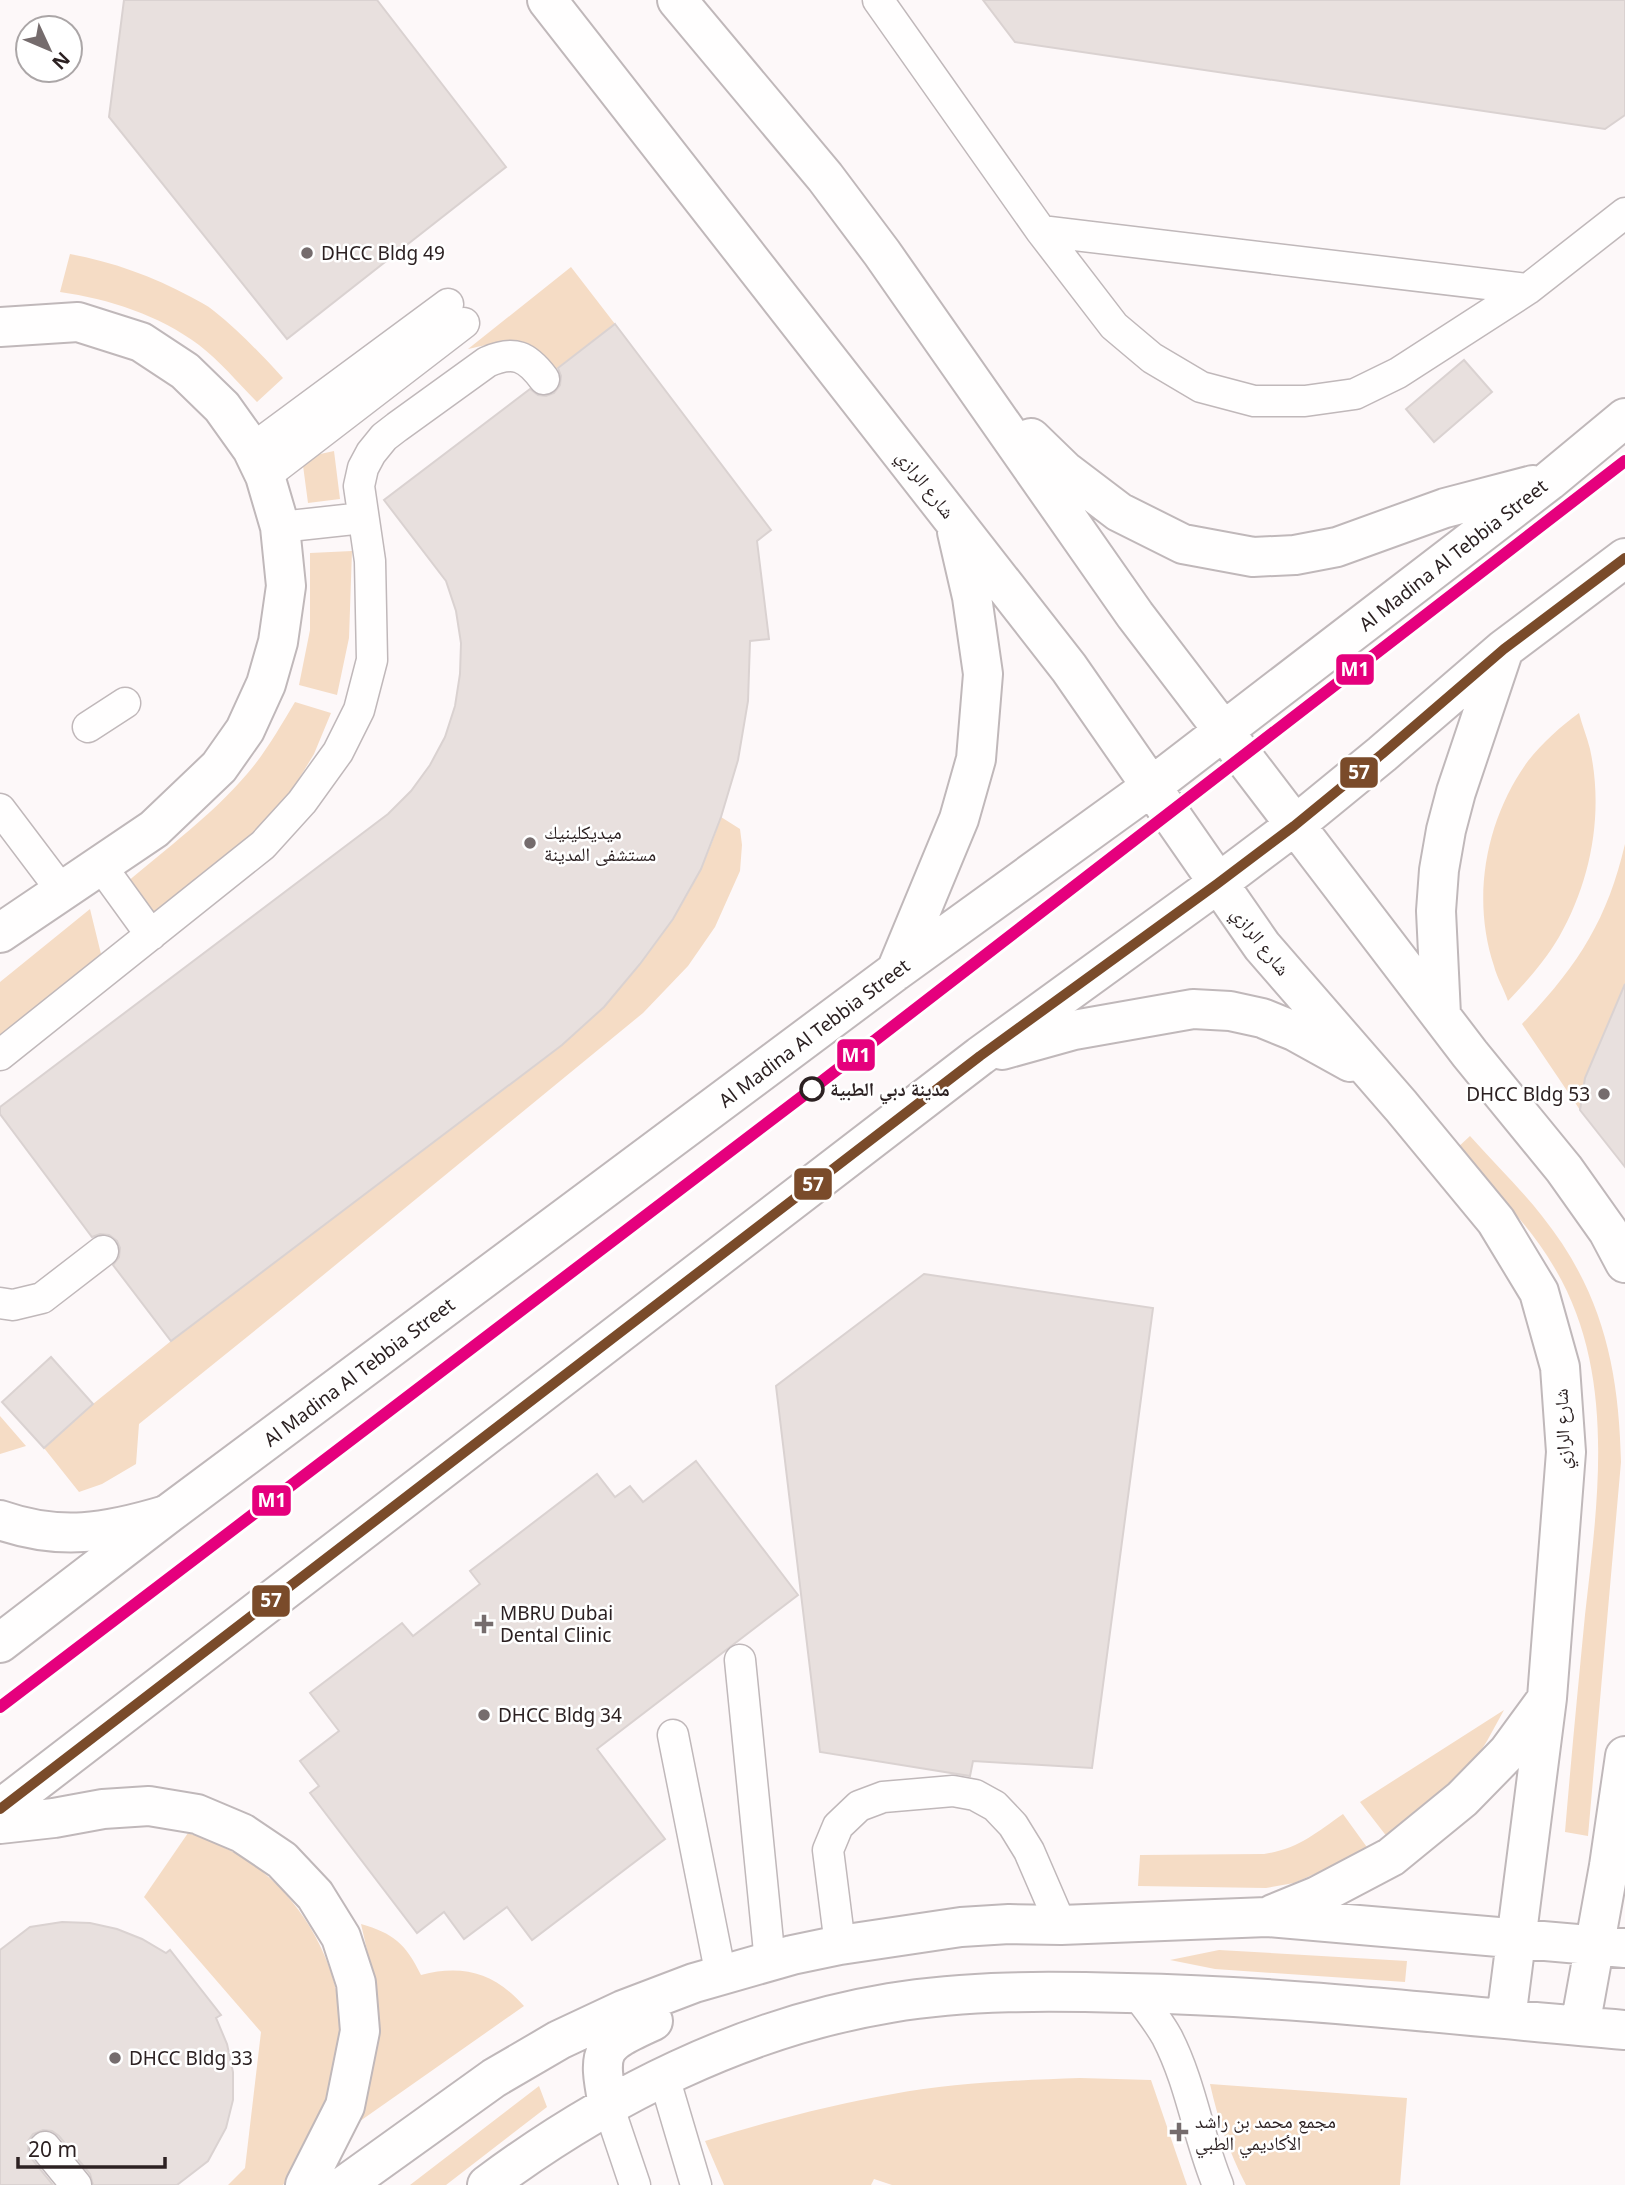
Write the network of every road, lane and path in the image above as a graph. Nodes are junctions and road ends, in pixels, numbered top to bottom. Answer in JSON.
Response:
{"nodes":[{"id":1,"x":547,"y":0,"type":"edge"},
{"id":2,"x":677,"y":0,"type":"edge"},
{"id":3,"x":878,"y":0,"type":"edge"},
{"id":4,"x":1625,"y":213,"type":"edge"},
{"id":5,"x":1041,"y":231,"type":"junction"},
{"id":6,"x":1528,"y":289,"type":"junction"},
{"id":7,"x":456,"y":314,"type":"dead end"},
{"id":8,"x":0,"y":327,"type":"edge"},
{"id":9,"x":544,"y":379,"type":"dead end"},
{"id":10,"x":973,"y":384,"type":"junction"},
{"id":11,"x":1625,"y":418,"type":"edge"},
{"id":12,"x":258,"y":463,"type":"junction"},
{"id":13,"x":1549,"y":481,"type":"junction"},
{"id":14,"x":363,"y":518,"type":"junction"},
{"id":15,"x":954,"y":520,"type":"junction"},
{"id":16,"x":280,"y":527,"type":"junction"},
{"id":17,"x":1625,"y":558,"type":"edge"},
{"id":18,"x":1504,"y":649,"type":"junction"},
{"id":19,"x":125,"y":703,"type":"dead end"},
{"id":20,"x":88,"y":727,"type":"dead end"},
{"id":21,"x":1224,"y":731,"type":"junction"},
{"id":22,"x":1152,"y":786,"type":"junction"},
{"id":23,"x":0,"y":809,"type":"edge"},
{"id":24,"x":1294,"y":826,"type":"junction"},
{"id":25,"x":101,"y":866,"type":"junction"},
{"id":26,"x":1217,"y":884,"type":"junction"},
{"id":27,"x":62,"y":891,"type":"junction"},
{"id":28,"x":0,"y":933,"type":"edge"},
{"id":29,"x":151,"y":935,"type":"junction"},
{"id":30,"x":896,"y":971,"type":"junction"},
{"id":31,"x":1441,"y":1015,"type":"junction"},
{"id":32,"x":0,"y":1055,"type":"edge"},
{"id":33,"x":980,"y":1056,"type":"junction"},
{"id":34,"x":1372,"y":1074,"type":"junction"},
{"id":35,"x":103,"y":1251,"type":"dead end"},
{"id":36,"x":1625,"y":1263,"type":"edge"},
{"id":37,"x":0,"y":1303,"type":"edge"},
{"id":38,"x":168,"y":1514,"type":"junction"},
{"id":39,"x":0,"y":1520,"type":"edge"},
{"id":40,"x":0,"y":1643,"type":"edge"},
{"id":41,"x":740,"y":1660,"type":"dead end"},
{"id":42,"x":1547,"y":1698,"type":"junction"},
{"id":43,"x":673,"y":1735,"type":"dead end"},
{"id":44,"x":1625,"y":1756,"type":"edge"},
{"id":45,"x":0,"y":1809,"type":"edge"},
{"id":46,"x":0,"y":1824,"type":"edge"},
{"id":47,"x":1267,"y":1917,"type":"junction"},
{"id":48,"x":1061,"y":1925,"type":"junction"},
{"id":49,"x":1517,"y":1938,"type":"junction"},
{"id":50,"x":841,"y":1945,"type":"junction"},
{"id":51,"x":1609,"y":1947,"type":"edge"},
{"id":52,"x":770,"y":1962,"type":"junction"},
{"id":53,"x":721,"y":1976,"type":"junction"},
{"id":54,"x":1136,"y":1993,"type":"junction"},
{"id":55,"x":1506,"y":2019,"type":"junction"},
{"id":56,"x":1580,"y":2026,"type":"junction"},
{"id":57,"x":1625,"y":2030,"type":"edge"},
{"id":58,"x":664,"y":2077,"type":"junction"},
{"id":59,"x":608,"y":2105,"type":"junction"},
{"id":60,"x":46,"y":2147,"type":"dead end"},
{"id":61,"x":76,"y":2185,"type":"edge"},
{"id":62,"x":305,"y":2185,"type":"edge"},
{"id":63,"x":345,"y":2185,"type":"edge"},
{"id":64,"x":487,"y":2185,"type":"edge"},
{"id":65,"x":635,"y":2185,"type":"edge"},
{"id":66,"x":696,"y":2185,"type":"edge"},
{"id":67,"x":1219,"y":2185,"type":"edge"}],
"edges":[{"from":1,"to":15,"type":"street","name":"شارع الرازي"},
{"from":2,"to":10,"type":"street"},
{"from":3,"to":5,"type":"lane"},
{"from":4,"to":6,"type":"lane"},
{"from":5,"to":6,"type":"lane"},
{"from":5,"to":6,"type":"lane"},
{"from":7,"to":12,"type":"lane"},
{"from":8,"to":12,"type":"street"},
{"from":9,"to":14,"type":"lane"},
{"from":10,"to":13,"type":"street"},
{"from":10,"to":21,"type":"street"},
{"from":11,"to":13,"type":"street","name":"Al Madina Al Tebbia Street"},
{"from":12,"to":16,"type":"street"},
{"from":13,"to":21,"type":"street","name":"Al Madina Al Tebbia Street"},
{"from":14,"to":16,"type":"lane"},
{"from":14,"to":29,"type":"lane"},
{"from":15,"to":22,"type":"street","name":"شارع الرازي"},
{"from":15,"to":30,"type":"street"},
{"from":16,"to":25,"type":"street"},
{"from":17,"to":18,"type":"street"},
{"from":18,"to":24,"type":"street"},
{"from":18,"to":31,"type":"street"},
{"from":19,"to":20,"type":"lane"},
{"from":21,"to":22,"type":"street","name":"Al Madina Al Tebbia Street"},
{"from":21,"to":24,"type":"street"},
{"from":22,"to":26,"type":"street","name":"شارع الرازي"},
{"from":22,"to":30,"type":"street","name":"Al Madina Al Tebbia Street"},
{"from":23,"to":27,"type":"lane"},
{"from":24,"to":26,"type":"street"},
{"from":24,"to":31,"type":"street"},
{"from":25,"to":27,"type":"street"},
{"from":25,"to":29,"type":"lane"},
{"from":26,"to":33,"type":"street"},
{"from":26,"to":34,"type":"street","name":"شارع الرازي"},
{"from":27,"to":28,"type":"street"},
{"from":29,"to":32,"type":"lane"},
{"from":30,"to":38,"type":"street","name":"Al Madina Al Tebbia Street"},
{"from":31,"to":36,"type":"street"},
{"from":33,"to":34,"type":"street"},
{"from":33,"to":45,"type":"street"},
{"from":34,"to":42,"type":"street","name":"شارع الرازي"},
{"from":35,"to":37,"type":"lane"},
{"from":38,"to":39,"type":"street"},
{"from":38,"to":40,"type":"street","name":"Al Madina Al Tebbia Street"},
{"from":41,"to":52,"type":"lane"},
{"from":42,"to":47,"type":"street"},
{"from":42,"to":49,"type":"street","name":"شارع الرازي"},
{"from":43,"to":53,"type":"lane"},
{"from":44,"to":51,"type":"street"},
{"from":46,"to":62,"type":"street"},
{"from":47,"to":48,"type":"street"},
{"from":47,"to":49,"type":"street"},
{"from":48,"to":50,"type":"street"},
{"from":48,"to":50,"type":"lane"},
{"from":49,"to":51,"type":"street"},
{"from":49,"to":55,"type":"street","name":"شارع الرازي"},
{"from":50,"to":52,"type":"street"},
{"from":51,"to":56,"type":"street"},
{"from":52,"to":53,"type":"street"},
{"from":53,"to":59,"type":"street"},
{"from":53,"to":63,"type":"street"},
{"from":54,"to":55,"type":"street"},
{"from":54,"to":58,"type":"street"},
{"from":54,"to":67,"type":"lane"},
{"from":55,"to":56,"type":"street"},
{"from":56,"to":57,"type":"street"},
{"from":58,"to":59,"type":"street"},
{"from":58,"to":66,"type":"lane"},
{"from":59,"to":64,"type":"street"},
{"from":59,"to":65,"type":"lane"},
{"from":60,"to":61,"type":"lane"}]}
